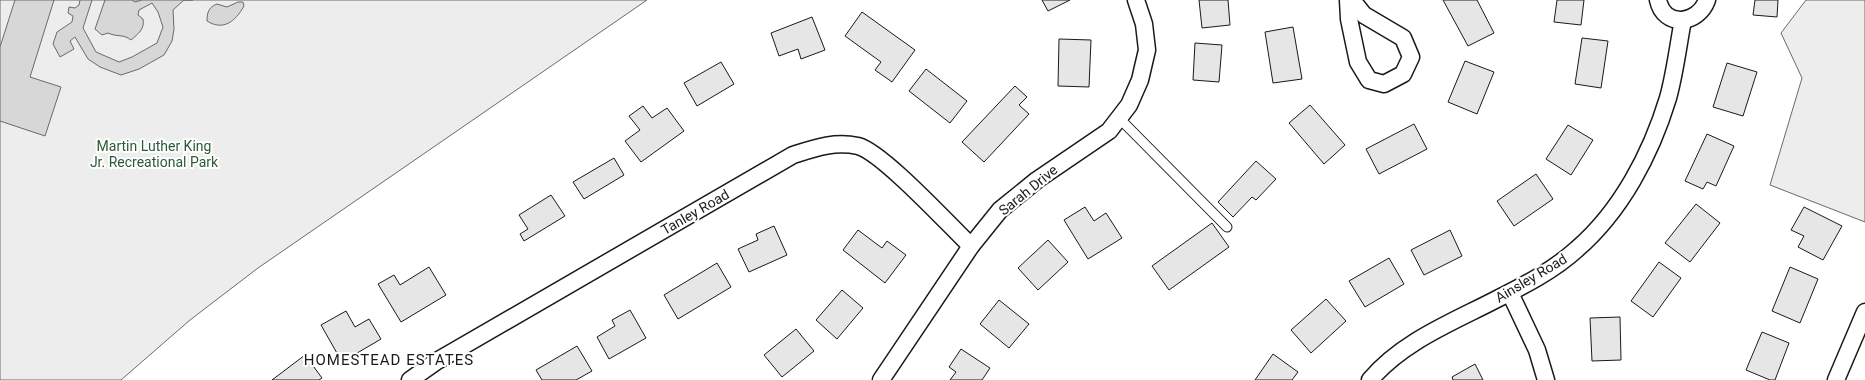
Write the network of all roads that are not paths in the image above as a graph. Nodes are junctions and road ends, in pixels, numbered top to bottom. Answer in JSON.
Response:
{"nodes":[{"id":1,"x":1136,"y":0,"type":"edge"},
{"id":2,"x":1348,"y":0,"type":"edge"},
{"id":3,"x":1352,"y":0,"type":"edge"},
{"id":4,"x":1658,"y":0,"type":"edge"},
{"id":5,"x":1707,"y":0,"type":"edge"},
{"id":6,"x":1683,"y":20,"type":"junction"},
{"id":7,"x":1119,"y":118,"type":"junction"},
{"id":8,"x":1227,"y":227,"type":"dead end"},
{"id":9,"x":970,"y":246,"type":"junction"},
{"id":10,"x":1510,"y":293,"type":"junction"},
{"id":11,"x":1865,"y":312,"type":"edge"},
{"id":12,"x":410,"y":380,"type":"edge"},
{"id":13,"x":881,"y":380,"type":"edge"},
{"id":14,"x":1370,"y":380,"type":"edge"},
{"id":15,"x":1546,"y":380,"type":"edge"},
{"id":16,"x":1836,"y":380,"type":"edge"}],
"edges":[{"from":1,"to":7,"type":"street","name":"Sarah Drive"},
{"from":2,"to":3,"type":"street"},
{"from":4,"to":6,"type":"street"},
{"from":5,"to":6,"type":"street"},
{"from":6,"to":10,"type":"street","name":"Ainsley Road"},
{"from":7,"to":8,"type":"lane"},
{"from":7,"to":9,"type":"street","name":"Sarah Drive"},
{"from":9,"to":12,"type":"street","name":"Tanley Road"},
{"from":9,"to":13,"type":"street","name":"Sarah Drive"},
{"from":10,"to":14,"type":"street","name":"Ainsley Road"},
{"from":10,"to":15,"type":"street"},
{"from":11,"to":16,"type":"street"}]}
